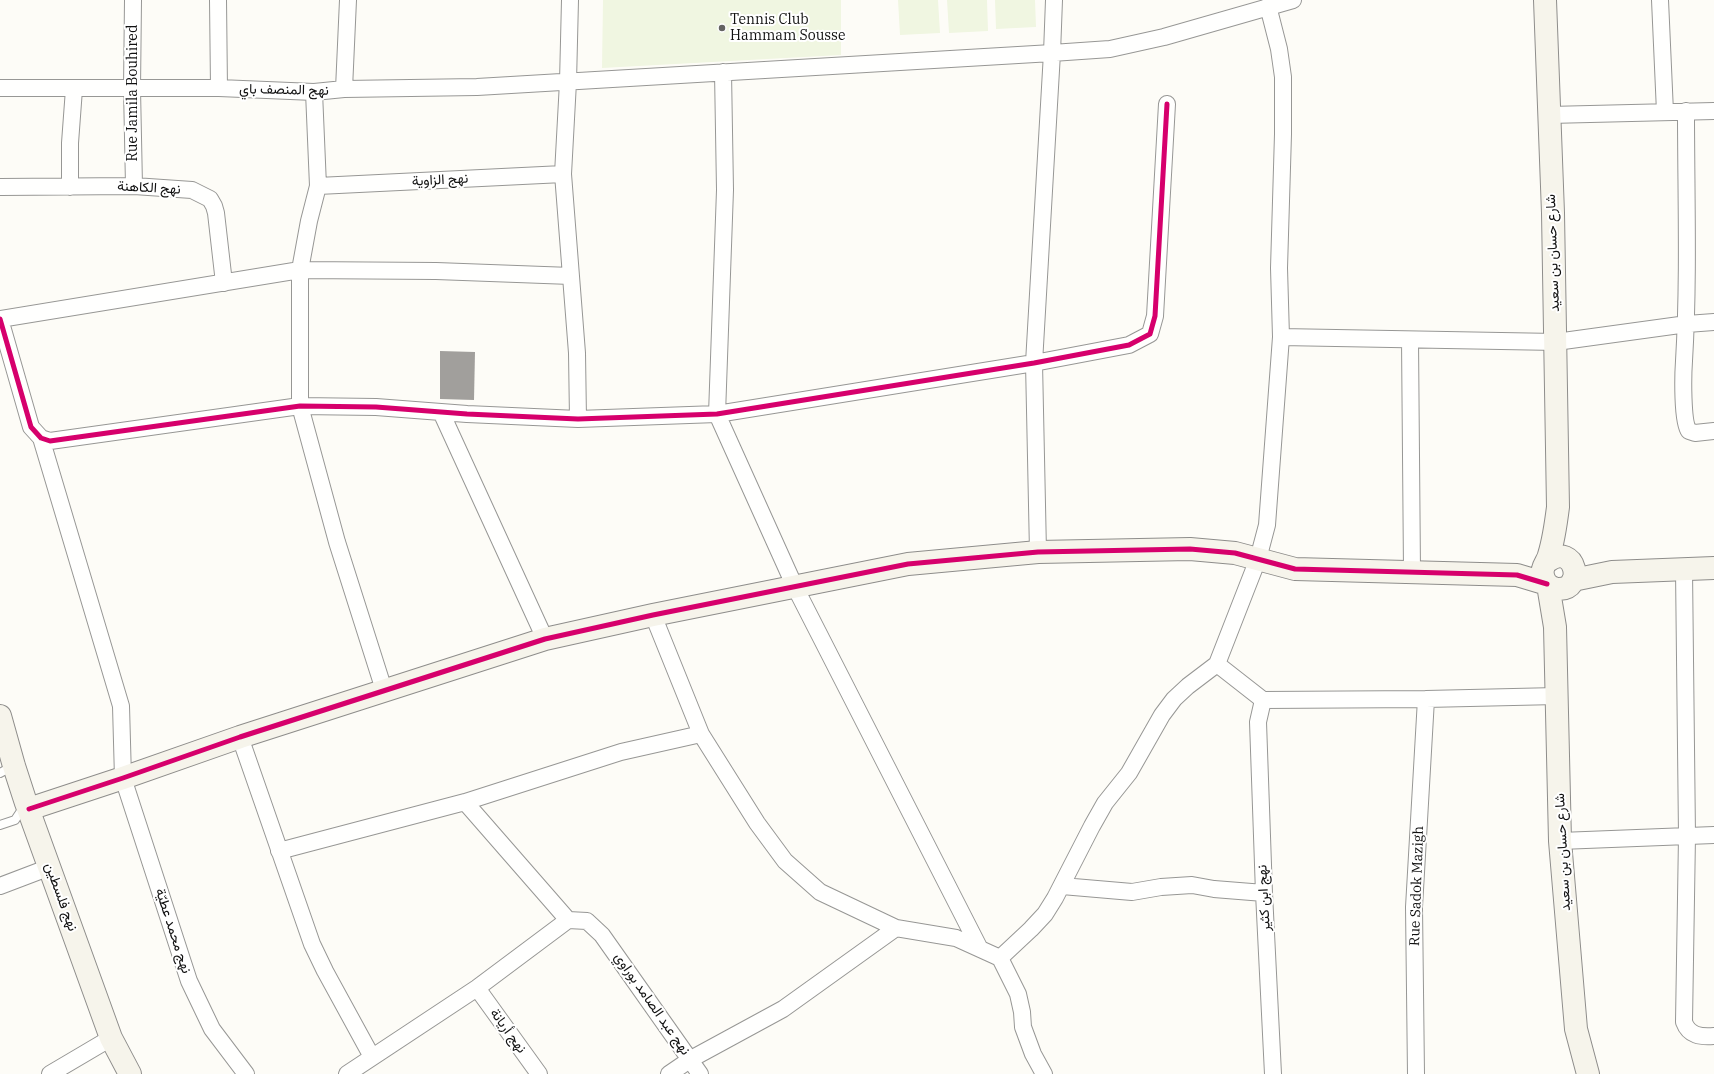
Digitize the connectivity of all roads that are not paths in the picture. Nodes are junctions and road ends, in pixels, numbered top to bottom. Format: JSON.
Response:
{"nodes":[{"id":1,"x":133,"y":0,"type":"edge"},
{"id":2,"x":218,"y":0,"type":"edge"},
{"id":3,"x":348,"y":0,"type":"edge"},
{"id":4,"x":570,"y":0,"type":"edge"},
{"id":5,"x":1054,"y":0,"type":"edge"},
{"id":6,"x":1293,"y":0,"type":"edge"},
{"id":7,"x":1545,"y":0,"type":"edge"},
{"id":8,"x":1660,"y":0,"type":"edge"},
{"id":9,"x":1268,"y":6,"type":"junction"},
{"id":10,"x":1052,"y":53,"type":"junction"},
{"id":11,"x":723,"y":72,"type":"junction"},
{"id":12,"x":568,"y":82,"type":"junction"},
{"id":13,"x":0,"y":88,"type":"edge"},
{"id":14,"x":219,"y":88,"type":"junction"},
{"id":15,"x":74,"y":89,"type":"junction"},
{"id":16,"x":132,"y":89,"type":"junction"},
{"id":17,"x":344,"y":89,"type":"junction"},
{"id":18,"x":314,"y":92,"type":"junction"},
{"id":19,"x":1167,"y":104,"type":"dead end"},
{"id":20,"x":1686,"y":111,"type":"junction"},
{"id":21,"x":1714,"y":111,"type":"edge"},
{"id":22,"x":1665,"y":112,"type":"junction"},
{"id":23,"x":1549,"y":115,"type":"junction"},
{"id":24,"x":563,"y":174,"type":"junction"},
{"id":25,"x":134,"y":186,"type":"junction"},
{"id":26,"x":318,"y":186,"type":"junction"},
{"id":27,"x":0,"y":187,"type":"edge"},
{"id":28,"x":70,"y":187,"type":"junction"},
{"id":29,"x":300,"y":270,"type":"junction"},
{"id":30,"x":570,"y":276,"type":"junction"},
{"id":31,"x":224,"y":283,"type":"junction"},
{"id":32,"x":0,"y":319,"type":"edge"},
{"id":33,"x":1714,"y":322,"type":"edge"},
{"id":34,"x":1686,"y":324,"type":"junction"},
{"id":35,"x":1281,"y":337,"type":"junction"},
{"id":36,"x":1410,"y":340,"type":"junction"},
{"id":37,"x":1556,"y":342,"type":"junction"},
{"id":38,"x":1034,"y":363,"type":"junction"},
{"id":39,"x":300,"y":406,"type":"junction"},
{"id":40,"x":441,"y":412,"type":"junction"},
{"id":41,"x":717,"y":414,"type":"junction"},
{"id":42,"x":578,"y":419,"type":"junction"},
{"id":43,"x":1714,"y":431,"type":"edge"},
{"id":44,"x":41,"y":438,"type":"junction"},
{"id":45,"x":1558,"y":507,"type":"junction"},
{"id":46,"x":1038,"y":552,"type":"junction"},
{"id":47,"x":1258,"y":559,"type":"junction"},
{"id":48,"x":1714,"y":568,"type":"edge"},
{"id":49,"x":1684,"y":570,"type":"junction"},
{"id":50,"x":1412,"y":571,"type":"junction"},
{"id":51,"x":1571,"y":572,"type":"junction"},
{"id":52,"x":1547,"y":573,"type":"junction"},
{"id":53,"x":795,"y":587,"type":"junction"},
{"id":54,"x":653,"y":615,"type":"junction"},
{"id":55,"x":1555,"y":627,"type":"junction"},
{"id":56,"x":545,"y":639,"type":"junction"},
{"id":57,"x":1217,"y":664,"type":"junction"},
{"id":58,"x":384,"y":690,"type":"junction"},
{"id":59,"x":1557,"y":696,"type":"junction"},
{"id":60,"x":1426,"y":699,"type":"junction"},
{"id":61,"x":1263,"y":700,"type":"junction"},
{"id":62,"x":1,"y":728,"type":"edge"},
{"id":63,"x":701,"y":734,"type":"junction"},
{"id":64,"x":240,"y":737,"type":"junction"},
{"id":65,"x":7,"y":769,"type":"edge"},
{"id":66,"x":124,"y":778,"type":"junction"},
{"id":67,"x":465,"y":802,"type":"junction"},
{"id":68,"x":28,"y":806,"type":"junction"},
{"id":69,"x":0,"y":825,"type":"edge"},
{"id":70,"x":1714,"y":835,"type":"edge"},
{"id":71,"x":1687,"y":836,"type":"junction"},
{"id":72,"x":1560,"y":841,"type":"junction"},
{"id":73,"x":279,"y":851,"type":"junction"},
{"id":74,"x":50,"y":867,"type":"junction"},
{"id":75,"x":0,"y":886,"type":"edge"},
{"id":76,"x":1062,"y":886,"type":"junction"},
{"id":77,"x":1264,"y":893,"type":"junction"},
{"id":78,"x":568,"y":920,"type":"junction"},
{"id":79,"x":896,"y":928,"type":"junction"},
{"id":80,"x":980,"y":949,"type":"junction"},
{"id":81,"x":1000,"y":958,"type":"junction"},
{"id":82,"x":477,"y":988,"type":"junction"},
{"id":83,"x":1714,"y":1036,"type":"edge"},
{"id":84,"x":111,"y":1038,"type":"junction"},
{"id":85,"x":372,"y":1057,"type":"junction"},
{"id":86,"x":691,"y":1059,"type":"junction"},
{"id":87,"x":50,"y":1074,"type":"edge"},
{"id":88,"x":130,"y":1074,"type":"edge"},
{"id":89,"x":246,"y":1074,"type":"edge"},
{"id":90,"x":347,"y":1074,"type":"edge"},
{"id":91,"x":539,"y":1074,"type":"edge"},
{"id":92,"x":669,"y":1074,"type":"edge"},
{"id":93,"x":700,"y":1074,"type":"edge"},
{"id":94,"x":1044,"y":1074,"type":"edge"},
{"id":95,"x":1273,"y":1074,"type":"edge"},
{"id":96,"x":1416,"y":1074,"type":"edge"},
{"id":97,"x":1588,"y":1074,"type":"edge"}],
"edges":[{"from":1,"to":16,"type":"street","name":"Rue Jamila Bouhired"},
{"from":2,"to":14,"type":"street"},
{"from":3,"to":17,"type":"street"},
{"from":4,"to":12,"type":"street"},
{"from":5,"to":10,"type":"street"},
{"from":6,"to":9,"type":"street","name":"نهج المنصف باي"},
{"from":7,"to":23,"type":"street","name":"شارع حسان بن سعيد"},
{"from":8,"to":22,"type":"street"},
{"from":9,"to":10,"type":"street","name":"نهج المنصف باي"},
{"from":9,"to":35,"type":"street"},
{"from":10,"to":11,"type":"street","name":"نهج المنصف باي"},
{"from":10,"to":38,"type":"street"},
{"from":11,"to":12,"type":"street","name":"نهج المنصف باي"},
{"from":11,"to":41,"type":"street"},
{"from":12,"to":17,"type":"street","name":"نهج المنصف باي"},
{"from":12,"to":24,"type":"street"},
{"from":13,"to":15,"type":"street","name":"نهج المنصف باي"},
{"from":14,"to":16,"type":"street","name":"نهج المنصف باي"},
{"from":14,"to":18,"type":"street","name":"نهج المنصف باي"},
{"from":15,"to":16,"type":"street","name":"نهج المنصف باي"},
{"from":15,"to":28,"type":"street"},
{"from":16,"to":25,"type":"street","name":"Rue Jamila Bouhired"},
{"from":17,"to":18,"type":"street","name":"نهج المنصف باي"},
{"from":18,"to":26,"type":"street"},
{"from":19,"to":38,"type":"street"},
{"from":20,"to":21,"type":"street"},
{"from":20,"to":22,"type":"street"},
{"from":20,"to":34,"type":"street"},
{"from":22,"to":23,"type":"street"},
{"from":23,"to":37,"type":"street","name":"شارع حسان بن سعيد"},
{"from":24,"to":26,"type":"street","name":"نهج الزاوية"},
{"from":24,"to":30,"type":"street"},
{"from":25,"to":28,"type":"street","name":"نهج الكاهنة"},
{"from":25,"to":31,"type":"street","name":"نهج الكاهنة"},
{"from":26,"to":29,"type":"street"},
{"from":27,"to":28,"type":"street","name":"نهج الكاهنة"},
{"from":29,"to":30,"type":"street"},
{"from":29,"to":31,"type":"street"},
{"from":29,"to":39,"type":"street"},
{"from":30,"to":42,"type":"street"},
{"from":31,"to":32,"type":"street"},
{"from":32,"to":44,"type":"street","name":"نهج محمد عطيّة"},
{"from":33,"to":34,"type":"street"},
{"from":34,"to":37,"type":"street"},
{"from":34,"to":43,"type":"street"},
{"from":35,"to":36,"type":"street"},
{"from":35,"to":47,"type":"street"},
{"from":36,"to":37,"type":"street"},
{"from":36,"to":50,"type":"street"},
{"from":37,"to":45,"type":"street","name":"شارع حسان بن سعيد"},
{"from":38,"to":41,"type":"street"},
{"from":38,"to":46,"type":"street"},
{"from":39,"to":40,"type":"street"},
{"from":39,"to":44,"type":"street"},
{"from":39,"to":58,"type":"street"},
{"from":40,"to":42,"type":"street"},
{"from":40,"to":56,"type":"street"},
{"from":41,"to":42,"type":"street"},
{"from":41,"to":53,"type":"street"},
{"from":44,"to":66,"type":"street","name":"نهج محمد عطيّة"},
{"from":45,"to":51,"type":"street","name":"شارع حسان بن سعيد"},
{"from":45,"to":52,"type":"street","name":"شارع حسان بن سعيد"},
{"from":46,"to":47,"type":"street"},
{"from":46,"to":53,"type":"street"},
{"from":47,"to":50,"type":"street"},
{"from":47,"to":57,"type":"street"},
{"from":48,"to":49,"type":"street"},
{"from":49,"to":51,"type":"street"},
{"from":49,"to":71,"type":"street"},
{"from":50,"to":52,"type":"street"},
{"from":51,"to":52,"type":"street"},
{"from":51,"to":52,"type":"street"},
{"from":51,"to":55,"type":"street","name":"شارع حسان بن سعيد"},
{"from":52,"to":55,"type":"street","name":"شارع حسان بن سعيد"},
{"from":53,"to":54,"type":"street"},
{"from":53,"to":80,"type":"street"},
{"from":54,"to":56,"type":"street"},
{"from":54,"to":63,"type":"street"},
{"from":55,"to":59,"type":"street","name":"شارع حسان بن سعيد"},
{"from":56,"to":58,"type":"street"},
{"from":57,"to":61,"type":"street"},
{"from":57,"to":76,"type":"street"},
{"from":58,"to":64,"type":"street"},
{"from":59,"to":60,"type":"street"},
{"from":59,"to":72,"type":"street","name":"شارع حسان بن سعيد"},
{"from":60,"to":61,"type":"street"},
{"from":60,"to":96,"type":"street","name":"Rue Sadok Mazigh"},
{"from":61,"to":77,"type":"street","name":"نهج ابن كثير"},
{"from":62,"to":65,"type":"street","name":"نهج فلسطين"},
{"from":63,"to":67,"type":"street"},
{"from":63,"to":79,"type":"street"},
{"from":64,"to":66,"type":"street"},
{"from":64,"to":73,"type":"street"},
{"from":65,"to":68,"type":"street","name":"نهج فلسطين"},
{"from":66,"to":68,"type":"street"},
{"from":66,"to":89,"type":"street","name":"نهج محمد عطيّة"},
{"from":67,"to":73,"type":"street"},
{"from":67,"to":78,"type":"street"},
{"from":68,"to":69,"type":"lane"},
{"from":68,"to":74,"type":"street","name":"نهج فلسطين"},
{"from":70,"to":71,"type":"street"},
{"from":71,"to":72,"type":"street"},
{"from":71,"to":83,"type":"street"},
{"from":72,"to":97,"type":"street","name":"شارع حسان بن سعيد"},
{"from":73,"to":85,"type":"street"},
{"from":74,"to":75,"type":"street"},
{"from":74,"to":84,"type":"street","name":"نهج فلسطين"},
{"from":76,"to":77,"type":"street"},
{"from":76,"to":81,"type":"street"},
{"from":77,"to":95,"type":"street","name":"نهج ابن كثير"},
{"from":78,"to":82,"type":"street"},
{"from":78,"to":86,"type":"street","name":"نهج عبد الصامد بوراوي"},
{"from":79,"to":80,"type":"street"},
{"from":79,"to":86,"type":"street"},
{"from":80,"to":81,"type":"street"},
{"from":81,"to":94,"type":"street"},
{"from":82,"to":85,"type":"street"},
{"from":82,"to":91,"type":"street","name":"نهج أريانة"},
{"from":84,"to":87,"type":"street"},
{"from":84,"to":88,"type":"street","name":"نهج فلسطين"},
{"from":85,"to":90,"type":"street"},
{"from":86,"to":92,"type":"street"},
{"from":86,"to":93,"type":"street","name":"نهج عبد الصامد بوراوي"}]}
